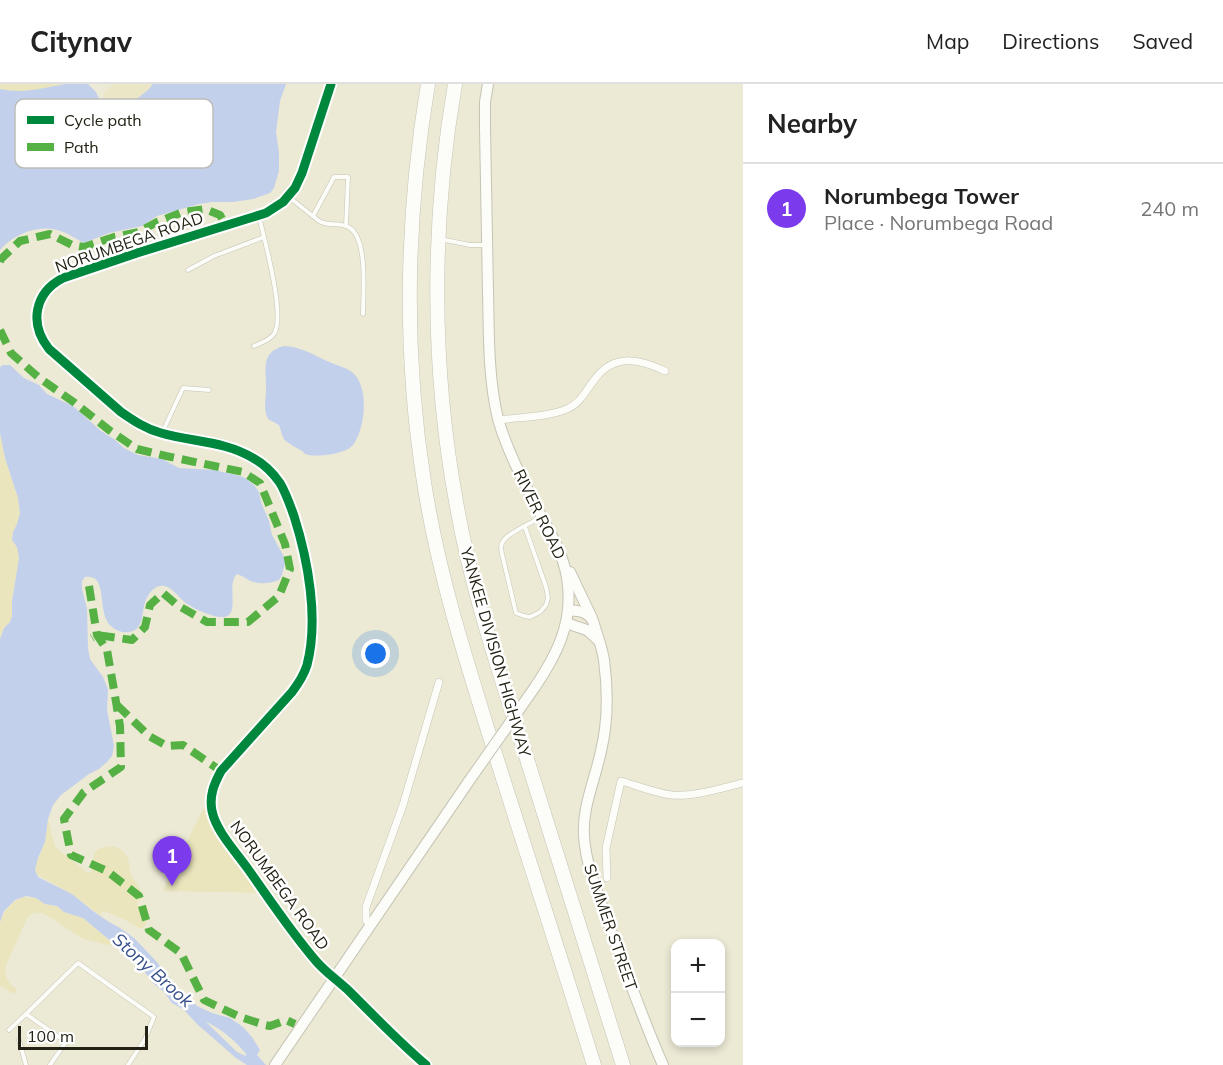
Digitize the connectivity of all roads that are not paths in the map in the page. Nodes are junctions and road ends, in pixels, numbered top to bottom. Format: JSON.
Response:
{"nodes":[{"id":1,"x":331,"y":84,"type":"edge"},
{"id":2,"x":428,"y":84,"type":"edge"},
{"id":3,"x":455,"y":84,"type":"edge"},
{"id":4,"x":464,"y":84,"type":"edge"},
{"id":5,"x":488,"y":84,"type":"edge"},
{"id":6,"x":289,"y":197,"type":"junction"},
{"id":7,"x":441,"y":197,"type":"junction"},
{"id":8,"x":259,"y":216,"type":"junction"},
{"id":9,"x":313,"y":216,"type":"junction"},
{"id":10,"x":346,"y":226,"type":"junction"},
{"id":11,"x":264,"y":237,"type":"junction"},
{"id":12,"x":439,"y":239,"type":"junction"},
{"id":13,"x":487,"y":245,"type":"junction"},
{"id":14,"x":188,"y":270,"type":"dead end"},
{"id":15,"x":363,"y":314,"type":"dead end"},
{"id":16,"x":254,"y":346,"type":"dead end"},
{"id":17,"x":665,"y":371,"type":"dead end"},
{"id":18,"x":209,"y":390,"type":"dead end"},
{"id":19,"x":499,"y":420,"type":"junction"},
{"id":20,"x":162,"y":433,"type":"junction"},
{"id":21,"x":542,"y":517,"type":"junction"},
{"id":22,"x":525,"y":527,"type":"junction"},
{"id":23,"x":561,"y":556,"type":"junction"},
{"id":24,"x":568,"y":610,"type":"junction"},
{"id":25,"x":593,"y":621,"type":"junction"},
{"id":26,"x":566,"y":623,"type":"junction"},
{"id":27,"x":600,"y":643,"type":"junction"},
{"id":28,"x":439,"y":682,"type":"dead end"},
{"id":29,"x":743,"y":783,"type":"edge"},
{"id":30,"x":607,"y":878,"type":"dead end"},
{"id":31,"x":370,"y":925,"type":"junction"},
{"id":32,"x":334,"y":979,"type":"junction"},
{"id":33,"x":26,"y":1014,"type":"junction"},
{"id":34,"x":9,"y":1030,"type":"dead end"},
{"id":35,"x":19,"y":1040,"type":"dead end"},
{"id":36,"x":277,"y":1063,"type":"edge"},
{"id":37,"x":26,"y":1065,"type":"edge"},
{"id":38,"x":50,"y":1065,"type":"edge"},
{"id":39,"x":128,"y":1065,"type":"edge"},
{"id":40,"x":426,"y":1065,"type":"edge"},
{"id":41,"x":594,"y":1065,"type":"edge"},
{"id":42,"x":623,"y":1065,"type":"edge"},
{"id":43,"x":663,"y":1065,"type":"edge"}],
"edges":[{"from":1,"to":6,"type":"street","name":"NORUMBEGA ROAD"},
{"from":2,"to":41,"type":"highway","name":"YANKEE DIVISION HIGHWAY"},
{"from":3,"to":7,"type":"highway","name":"YANKEE DIVISION HIGHWAY"},
{"from":4,"to":7,"type":"highway"},
{"from":5,"to":13,"type":"main road","name":"RIVER ROAD"},
{"from":6,"to":8,"type":"street","name":"NORUMBEGA ROAD"},
{"from":6,"to":9,"type":"lane"},
{"from":7,"to":12,"type":"highway","name":"YANKEE DIVISION HIGHWAY"},
{"from":8,"to":11,"type":"lane"},
{"from":8,"to":20,"type":"street","name":"NORUMBEGA ROAD"},
{"from":9,"to":10,"type":"lane"},
{"from":9,"to":10,"type":"lane"},
{"from":10,"to":15,"type":"lane"},
{"from":11,"to":14,"type":"lane"},
{"from":11,"to":16,"type":"lane"},
{"from":12,"to":13,"type":"lane"},
{"from":12,"to":42,"type":"highway","name":"YANKEE DIVISION HIGHWAY"},
{"from":13,"to":19,"type":"main road","name":"RIVER ROAD"},
{"from":17,"to":19,"type":"street"},
{"from":18,"to":20,"type":"lane"},
{"from":19,"to":21,"type":"main road","name":"RIVER ROAD"},
{"from":20,"to":32,"type":"street","name":"NORUMBEGA ROAD"},
{"from":21,"to":22,"type":"lane"},
{"from":21,"to":23,"type":"main road","name":"RIVER ROAD"},
{"from":22,"to":22,"type":"lane"},
{"from":23,"to":24,"type":"main road","name":"RIVER ROAD"},
{"from":23,"to":25,"type":"main road","name":"SUMMER STREET"},
{"from":24,"to":25,"type":"main road"},
{"from":24,"to":26,"type":"main road","name":"RIVER ROAD"},
{"from":25,"to":27,"type":"main road","name":"SUMMER STREET"},
{"from":26,"to":27,"type":"main road"},
{"from":26,"to":31,"type":"main road","name":"RIVER ROAD","bridge":true},
{"from":27,"to":43,"type":"main road","name":"SUMMER STREET"},
{"from":28,"to":31,"type":"street"},
{"from":29,"to":30,"type":"street"},
{"from":31,"to":32,"type":"main road","name":"RIVER ROAD"},
{"from":32,"to":36,"type":"main road","name":"RIVER ROAD"},
{"from":32,"to":40,"type":"street","name":"NORUMBEGA ROAD"},
{"from":33,"to":34,"type":"lane"},
{"from":33,"to":38,"type":"lane"},
{"from":33,"to":39,"type":"lane"},
{"from":35,"to":37,"type":"lane"}]}
